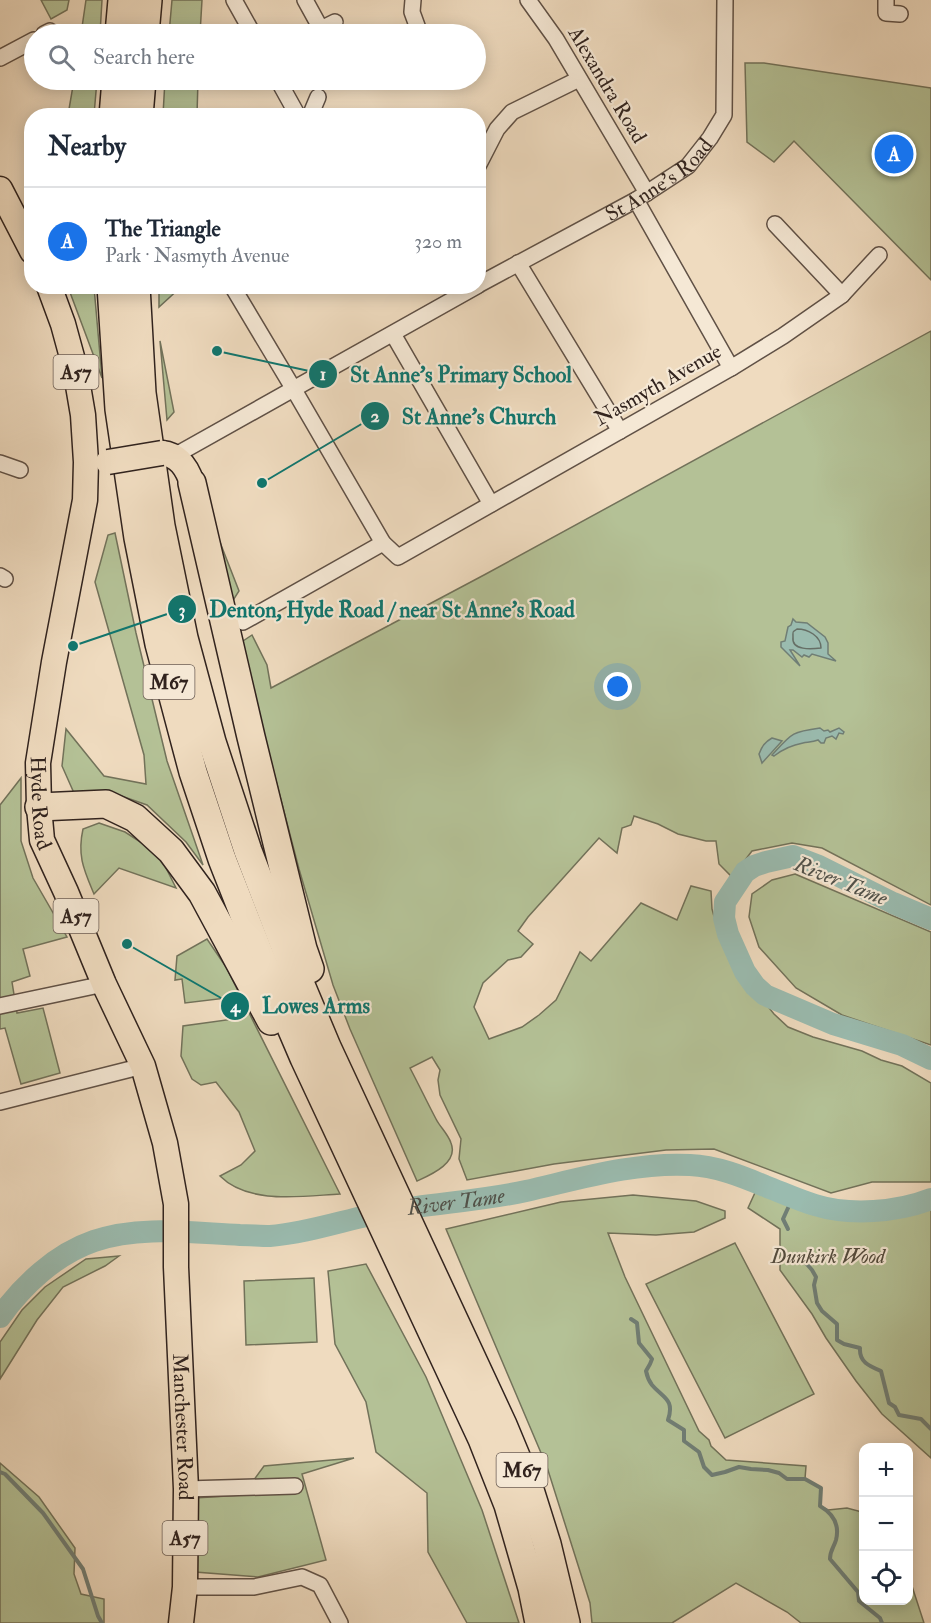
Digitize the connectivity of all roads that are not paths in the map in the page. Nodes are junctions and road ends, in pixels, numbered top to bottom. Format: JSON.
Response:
{"nodes":[{"id":1,"x":122,"y":0,"type":"edge"},
{"id":2,"x":148,"y":0,"type":"edge"},
{"id":3,"x":234,"y":0,"type":"edge"},
{"id":4,"x":305,"y":0,"type":"edge"},
{"id":5,"x":413,"y":0,"type":"edge"},
{"id":6,"x":528,"y":0,"type":"edge"},
{"id":7,"x":725,"y":0,"type":"edge"},
{"id":8,"x":335,"y":22,"type":"dead end"},
{"id":9,"x":120,"y":24,"type":"edge"},
{"id":10,"x":146,"y":24,"type":"edge"},
{"id":11,"x":247,"y":24,"type":"edge"},
{"id":12,"x":313,"y":24,"type":"edge"},
{"id":13,"x":331,"y":24,"type":"edge"},
{"id":14,"x":416,"y":24,"type":"edge"},
{"id":15,"x":24,"y":45,"type":"edge"},
{"id":16,"x":0,"y":58,"type":"edge"},
{"id":17,"x":579,"y":79,"type":"junction"},
{"id":18,"x":115,"y":90,"type":"edge"},
{"id":19,"x":141,"y":90,"type":"edge"},
{"id":20,"x":284,"y":90,"type":"edge"},
{"id":21,"x":318,"y":97,"type":"dead end"},
{"id":22,"x":114,"y":108,"type":"edge"},
{"id":23,"x":140,"y":108,"type":"edge"},
{"id":24,"x":296,"y":108,"type":"edge"},
{"id":25,"x":307,"y":108,"type":"edge"},
{"id":26,"x":486,"y":150,"type":"edge"},
{"id":27,"x":2,"y":196,"type":"edge"},
{"id":28,"x":642,"y":197,"type":"junction"},
{"id":29,"x":775,"y":224,"type":"dead end"},
{"id":30,"x":24,"y":236,"type":"edge"},
{"id":31,"x":879,"y":255,"type":"dead end"},
{"id":32,"x":518,"y":263,"type":"junction"},
{"id":33,"x":486,"y":281,"type":"edge"},
{"id":34,"x":52,"y":294,"type":"edge"},
{"id":35,"x":112,"y":294,"type":"edge"},
{"id":36,"x":136,"y":294,"type":"edge"},
{"id":37,"x":237,"y":294,"type":"edge"},
{"id":38,"x":464,"y":294,"type":"edge"},
{"id":39,"x":842,"y":295,"type":"junction"},
{"id":40,"x":393,"y":334,"type":"junction"},
{"id":41,"x":732,"y":368,"type":"junction"},
{"id":42,"x":293,"y":388,"type":"junction"},
{"id":43,"x":620,"y":431,"type":"junction"},
{"id":44,"x":168,"y":455,"type":"junction"},
{"id":45,"x":97,"y":462,"type":"junction"},
{"id":46,"x":0,"y":463,"type":"edge"},
{"id":47,"x":20,"y":470,"type":"dead end"},
{"id":48,"x":192,"y":483,"type":"joint"},
{"id":49,"x":490,"y":504,"type":"junction"},
{"id":50,"x":383,"y":543,"type":"junction"},
{"id":51,"x":243,"y":622,"type":"dead end"},
{"id":52,"x":39,"y":807,"type":"junction"},
{"id":53,"x":104,"y":984,"type":"junction"},
{"id":54,"x":0,"y":1006,"type":"edge"},
{"id":55,"x":315,"y":1052,"type":"junction"},
{"id":56,"x":143,"y":1066,"type":"junction"},
{"id":57,"x":0,"y":1102,"type":"edge"},
{"id":58,"x":177,"y":1267,"type":"joint"},
{"id":59,"x":295,"y":1486,"type":"dead end"},
{"id":60,"x":186,"y":1489,"type":"junction"},
{"id":61,"x":185,"y":1587,"type":"junction"},
{"id":62,"x":181,"y":1623,"type":"edge"},
{"id":63,"x":340,"y":1623,"type":"edge"},
{"id":64,"x":539,"y":1623,"type":"edge"},
{"id":65,"x":566,"y":1623,"type":"edge"}],
"edges":[{"from":1,"to":9,"type":"highway"},
{"from":2,"to":10,"type":"highway"},
{"from":3,"to":11,"type":"street"},
{"from":4,"to":12,"type":"street"},
{"from":5,"to":14,"type":"street"},
{"from":6,"to":17,"type":"street","name":"Alexandra Road"},
{"from":7,"to":28,"type":"street","name":"St Anne's Road"},
{"from":8,"to":13,"type":"street"},
{"from":15,"to":16,"type":"street"},
{"from":17,"to":26,"type":"street"},
{"from":17,"to":28,"type":"street","name":"Alexandra Road"},
{"from":18,"to":22,"type":"highway"},
{"from":19,"to":23,"type":"highway"},
{"from":20,"to":24,"type":"street"},
{"from":21,"to":25,"type":"street"},
{"from":27,"to":30,"type":"main road"},
{"from":28,"to":32,"type":"street","name":"St Anne's Road"},
{"from":28,"to":41,"type":"street","name":"Alexandra Road"},
{"from":29,"to":39,"type":"street"},
{"from":31,"to":39,"type":"street","name":"Nasmyth Avenue"},
{"from":32,"to":33,"type":"street","name":"St Anne's Road"},
{"from":32,"to":43,"type":"street"},
{"from":34,"to":45,"type":"main road","name":"Hyde Road","number":"A57"},
{"from":35,"to":55,"type":"highway","number":"M67"},
{"from":36,"to":55,"type":"highway","number":"M67"},
{"from":37,"to":42,"type":"street"},
{"from":38,"to":40,"type":"street","name":"St Anne's Road"},
{"from":39,"to":41,"type":"street","name":"Nasmyth Avenue"},
{"from":40,"to":42,"type":"street","name":"St Anne's Road"},
{"from":40,"to":49,"type":"street"},
{"from":41,"to":43,"type":"street","name":"Nasmyth Avenue"},
{"from":42,"to":44,"type":"street","name":"St Anne's Road"},
{"from":42,"to":50,"type":"street"},
{"from":43,"to":49,"type":"street","name":"Nasmyth Avenue"},
{"from":44,"to":45,"type":"main road","name":"St Anne's Road","bridge":true},
{"from":44,"to":48,"type":"main road"},
{"from":45,"to":52,"type":"main road","name":"Hyde Road","number":"A57"},
{"from":46,"to":47,"type":"street"},
{"from":48,"to":55,"type":"highway","number":"M67"},
{"from":49,"to":50,"type":"street","name":"Nasmyth Avenue"},
{"from":50,"to":51,"type":"street"},
{"from":52,"to":53,"type":"main road","name":"Hyde Road","number":"A57"},
{"from":52,"to":55,"type":"highway","number":"M67"},
{"from":53,"to":54,"type":"street"},
{"from":53,"to":56,"type":"main road","name":"Hyde Road","number":"A57"},
{"from":55,"to":64,"type":"highway","number":"M67"},
{"from":55,"to":65,"type":"highway","number":"M67"},
{"from":56,"to":57,"type":"street"},
{"from":56,"to":58,"type":"main road","name":"Hyde Road","number":"A57"},
{"from":58,"to":60,"type":"main road","name":"Manchester Road","number":"A57"},
{"from":59,"to":60,"type":"street"},
{"from":60,"to":61,"type":"main road","name":"Manchester Road","number":"A57"},
{"from":61,"to":62,"type":"main road","name":"Manchester Road","number":"A57"},
{"from":61,"to":63,"type":"street"}]}
